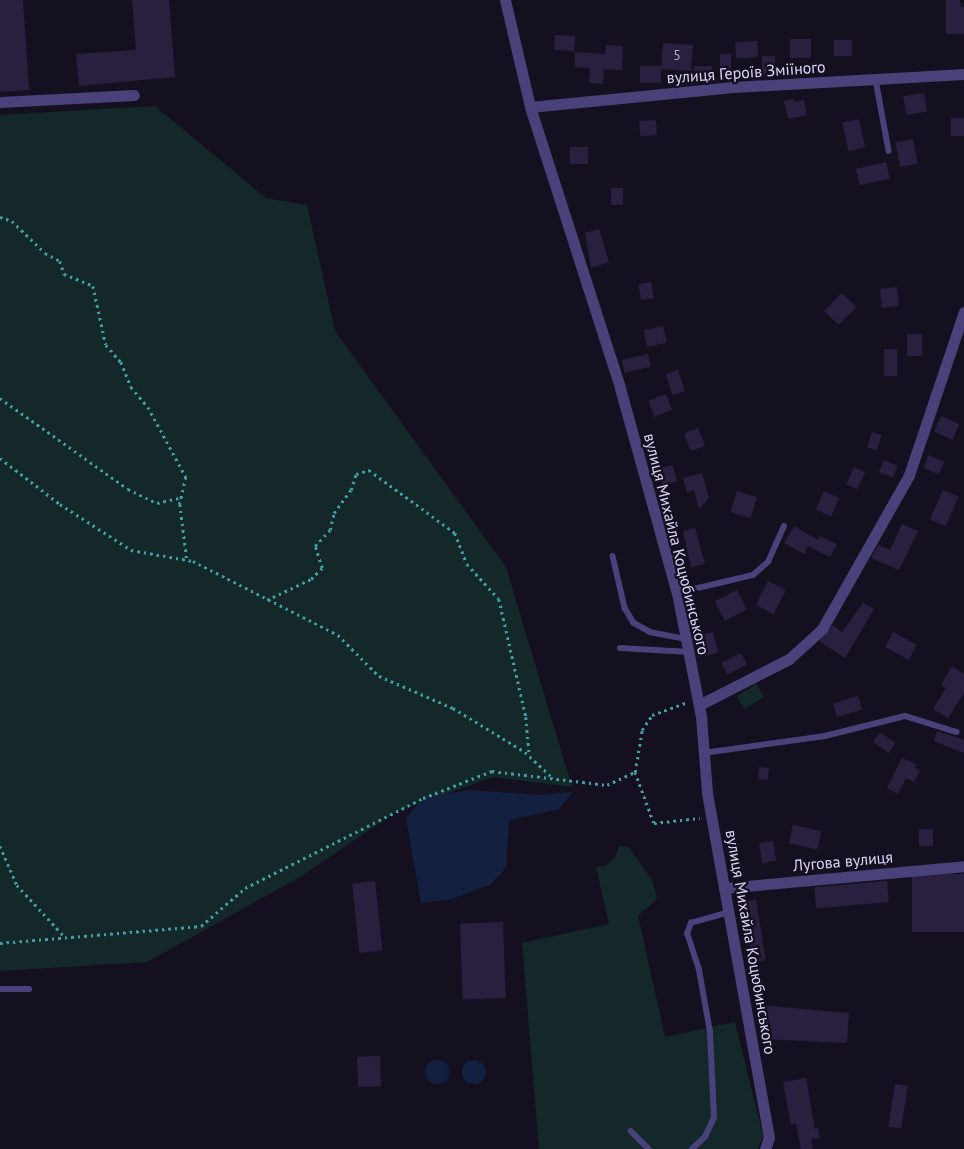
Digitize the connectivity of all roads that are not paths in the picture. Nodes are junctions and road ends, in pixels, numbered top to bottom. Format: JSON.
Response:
{"nodes":[{"id":1,"x":505,"y":0,"type":"edge"},
{"id":2,"x":964,"y":74,"type":"edge"},
{"id":3,"x":876,"y":80,"type":"junction"},
{"id":4,"x":134,"y":95,"type":"dead end"},
{"id":5,"x":0,"y":102,"type":"edge"},
{"id":6,"x":530,"y":107,"type":"junction"},
{"id":7,"x":889,"y":151,"type":"dead end"},
{"id":8,"x":964,"y":312,"type":"edge"},
{"id":9,"x":784,"y":526,"type":"dead end"},
{"id":10,"x":613,"y":556,"type":"dead end"},
{"id":11,"x":677,"y":593,"type":"junction"},
{"id":12,"x":687,"y":639,"type":"junction"},
{"id":13,"x":620,"y":648,"type":"dead end"},
{"id":14,"x":690,"y":652,"type":"junction"},
{"id":15,"x":699,"y":702,"type":"junction"},
{"id":16,"x":958,"y":732,"type":"dead end"},
{"id":17,"x":704,"y":753,"type":"junction"},
{"id":18,"x":964,"y":866,"type":"edge"},
{"id":19,"x":724,"y":888,"type":"junction"},
{"id":20,"x":729,"y":912,"type":"junction"},
{"id":21,"x":0,"y":989,"type":"edge"},
{"id":22,"x":29,"y":989,"type":"dead end"},
{"id":23,"x":631,"y":1131,"type":"dead end"},
{"id":24,"x":770,"y":1143,"type":"edge"},
{"id":25,"x":650,"y":1149,"type":"edge"},
{"id":26,"x":692,"y":1149,"type":"edge"},
{"id":27,"x":765,"y":1149,"type":"edge"}],
"edges":[{"from":1,"to":6,"type":"street","name":"вулиця Михайла Коцюбинського"},
{"from":2,"to":3,"type":"street","name":"вулиця Героїв Зміїного"},
{"from":3,"to":6,"type":"street","name":"вулиця Героїв Зміїного"},
{"from":3,"to":7,"type":"lane"},
{"from":4,"to":5,"type":"street"},
{"from":6,"to":11,"type":"street","name":"вулиця Михайла Коцюбинського"},
{"from":8,"to":15,"type":"street"},
{"from":9,"to":11,"type":"lane"},
{"from":10,"to":12,"type":"lane"},
{"from":11,"to":12,"type":"street","name":"вулиця Михайла Коцюбинського"},
{"from":12,"to":14,"type":"street","name":"вулиця Михайла Коцюбинського"},
{"from":13,"to":14,"type":"lane"},
{"from":14,"to":15,"type":"street","name":"вулиця Михайла Коцюбинського"},
{"from":15,"to":17,"type":"street","name":"вулиця Михайла Коцюбинського"},
{"from":16,"to":17,"type":"lane"},
{"from":17,"to":19,"type":"street","name":"вулиця Михайла Коцюбинського"},
{"from":18,"to":19,"type":"street","name":"Лугова вулиця"},
{"from":19,"to":20,"type":"street","name":"вулиця Михайла Коцюбинського"},
{"from":20,"to":24,"type":"street","name":"вулиця Михайла Коцюбинського"},
{"from":20,"to":26,"type":"lane"},
{"from":21,"to":22,"type":"lane"},
{"from":23,"to":25,"type":"lane"},
{"from":24,"to":27,"type":"street"}]}
